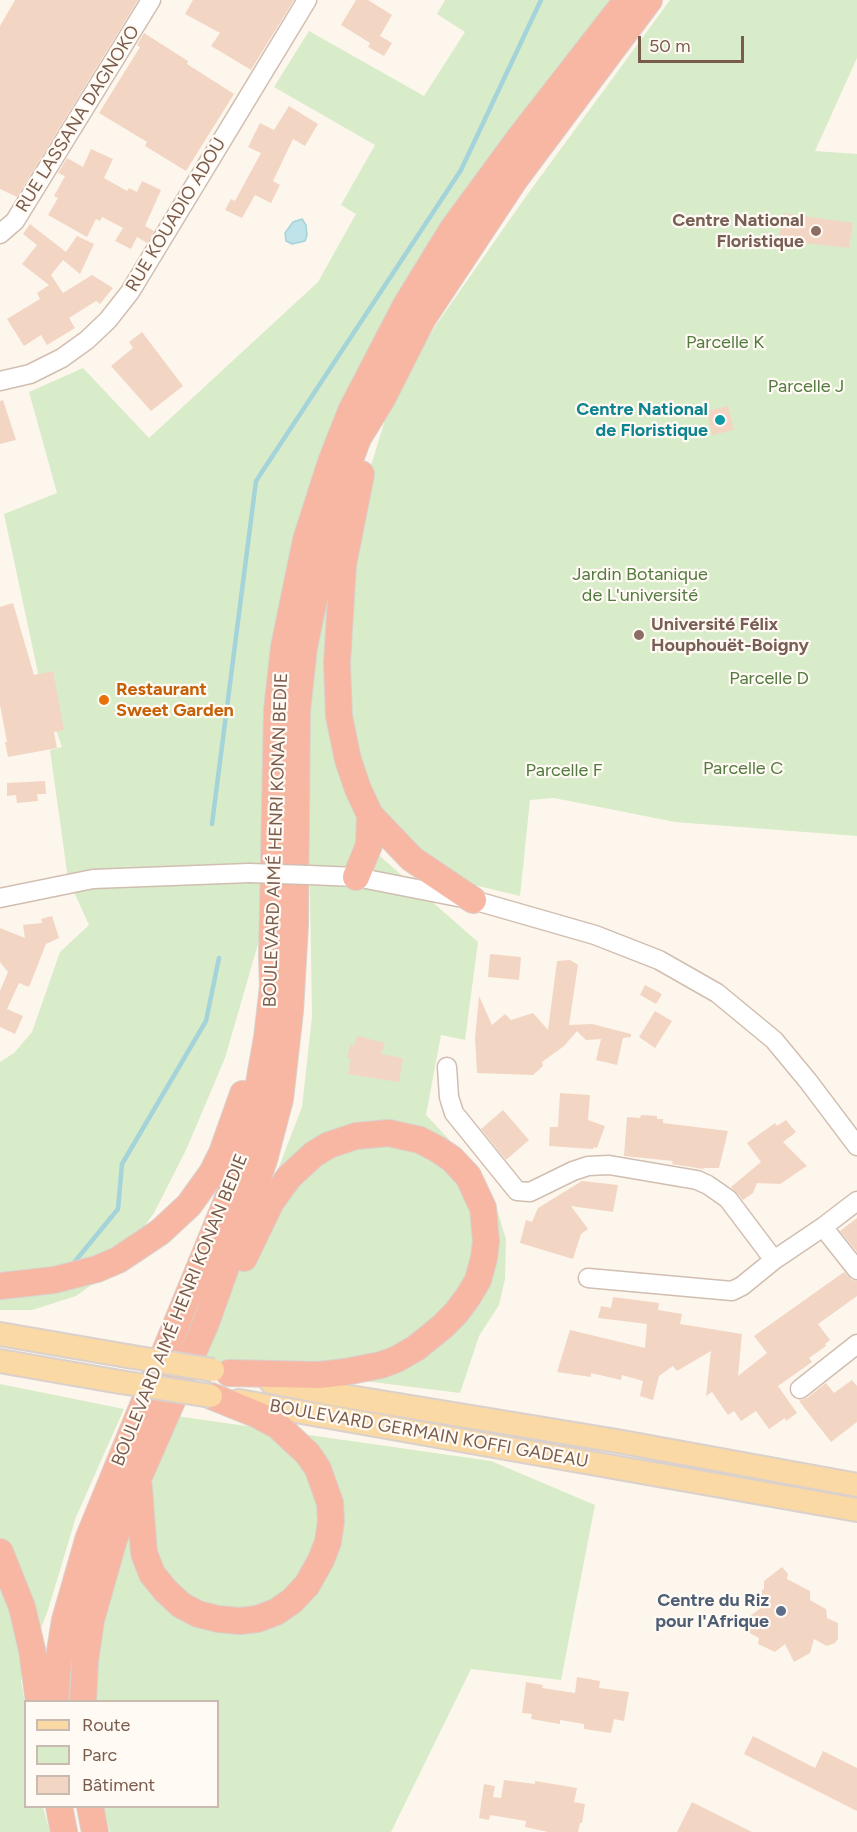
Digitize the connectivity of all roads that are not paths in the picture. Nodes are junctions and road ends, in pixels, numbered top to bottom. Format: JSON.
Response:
{"nodes":[{"id":1,"x":150,"y":0,"type":"edge"},
{"id":2,"x":307,"y":0,"type":"edge"},
{"id":3,"x":627,"y":0,"type":"edge"},
{"id":4,"x":649,"y":0,"type":"edge"},
{"id":5,"x":0,"y":234,"type":"edge"},
{"id":6,"x":0,"y":381,"type":"edge"},
{"id":7,"x":382,"y":399,"type":"junction"},
{"id":8,"x":370,"y":815,"type":"junction"},
{"id":9,"x":356,"y":877,"type":"junction"},
{"id":10,"x":0,"y":898,"type":"edge"},
{"id":11,"x":473,"y":900,"type":"junction"},
{"id":12,"x":272,"y":955,"type":"junction"},
{"id":13,"x":447,"y":1067,"type":"dead end"},
{"id":14,"x":857,"y":1146,"type":"edge"},
{"id":15,"x":857,"y":1201,"type":"edge"},
{"id":16,"x":823,"y":1227,"type":"junction"},
{"id":17,"x":774,"y":1260,"type":"junction"},
{"id":18,"x":857,"y":1270,"type":"edge"},
{"id":19,"x":588,"y":1278,"type":"dead end"},
{"id":20,"x":0,"y":1286,"type":"edge"},
{"id":21,"x":206,"y":1323,"type":"junction"},
{"id":22,"x":0,"y":1334,"type":"edge"},
{"id":23,"x":857,"y":1344,"type":"edge"},
{"id":24,"x":0,"y":1361,"type":"edge"},
{"id":25,"x":221,"y":1372,"type":"junction"},
{"id":26,"x":800,"y":1389,"type":"dead end"},
{"id":27,"x":211,"y":1396,"type":"junction"},
{"id":28,"x":138,"y":1479,"type":"junction"},
{"id":29,"x":857,"y":1485,"type":"edge"},
{"id":30,"x":857,"y":1510,"type":"edge"},
{"id":31,"x":0,"y":1552,"type":"edge"},
{"id":32,"x":39,"y":1700,"type":"edge"},
{"id":33,"x":56,"y":1700,"type":"edge"},
{"id":34,"x":82,"y":1700,"type":"edge"},
{"id":35,"x":59,"y":1808,"type":"edge"},
{"id":36,"x":90,"y":1808,"type":"edge"},
{"id":37,"x":64,"y":1832,"type":"edge"},
{"id":38,"x":95,"y":1832,"type":"edge"}],
"edges":[{"from":1,"to":5,"type":"street","name":"RUE LASSANA DAGNOKO"},
{"from":2,"to":6,"type":"street","name":"RUE KOUADIO ADOU"},
{"from":3,"to":12,"type":"highway","name":"BOULEVARD AIMÉ HENRI KONAN BEDIE"},
{"from":4,"to":7,"type":"highway","name":"BOULEVARD AIMÉ HENRI KONAN BEDIE"},
{"from":7,"to":8,"type":"highway"},
{"from":7,"to":21,"type":"highway","name":"BOULEVARD AIMÉ HENRI KONAN BEDIE"},
{"from":8,"to":9,"type":"highway"},
{"from":8,"to":11,"type":"highway"},
{"from":9,"to":10,"type":"street","bridge":true},
{"from":9,"to":11,"type":"street"},
{"from":11,"to":14,"type":"street"},
{"from":12,"to":20,"type":"highway"},
{"from":12,"to":33,"type":"highway","name":"BOULEVARD AIMÉ HENRI KONAN BEDIE"},
{"from":13,"to":17,"type":"street"},
{"from":15,"to":16,"type":"street"},
{"from":16,"to":17,"type":"street"},
{"from":16,"to":18,"type":"street"},
{"from":17,"to":19,"type":"street"},
{"from":21,"to":25,"type":"highway"},
{"from":21,"to":28,"type":"highway","name":"BOULEVARD AIMÉ HENRI KONAN BEDIE"},
{"from":22,"to":25,"type":"main road","name":"BOULEVARD GERMAIN KOFFI GADEAU","bridge":true},
{"from":23,"to":26,"type":"street"},
{"from":24,"to":27,"type":"main road","name":"BOULEVARD GERMAIN KOFFI GADEAU","bridge":true},
{"from":25,"to":29,"type":"main road","name":"BOULEVARD GERMAIN KOFFI GADEAU"},
{"from":27,"to":28,"type":"highway"},
{"from":27,"to":30,"type":"main road","name":"BOULEVARD GERMAIN KOFFI GADEAU"},
{"from":28,"to":34,"type":"highway","name":"BOULEVARD AIMÉ HENRI KONAN BEDIE"},
{"from":31,"to":32,"type":"highway"},
{"from":35,"to":37,"type":"highway"},
{"from":36,"to":38,"type":"highway"}]}
